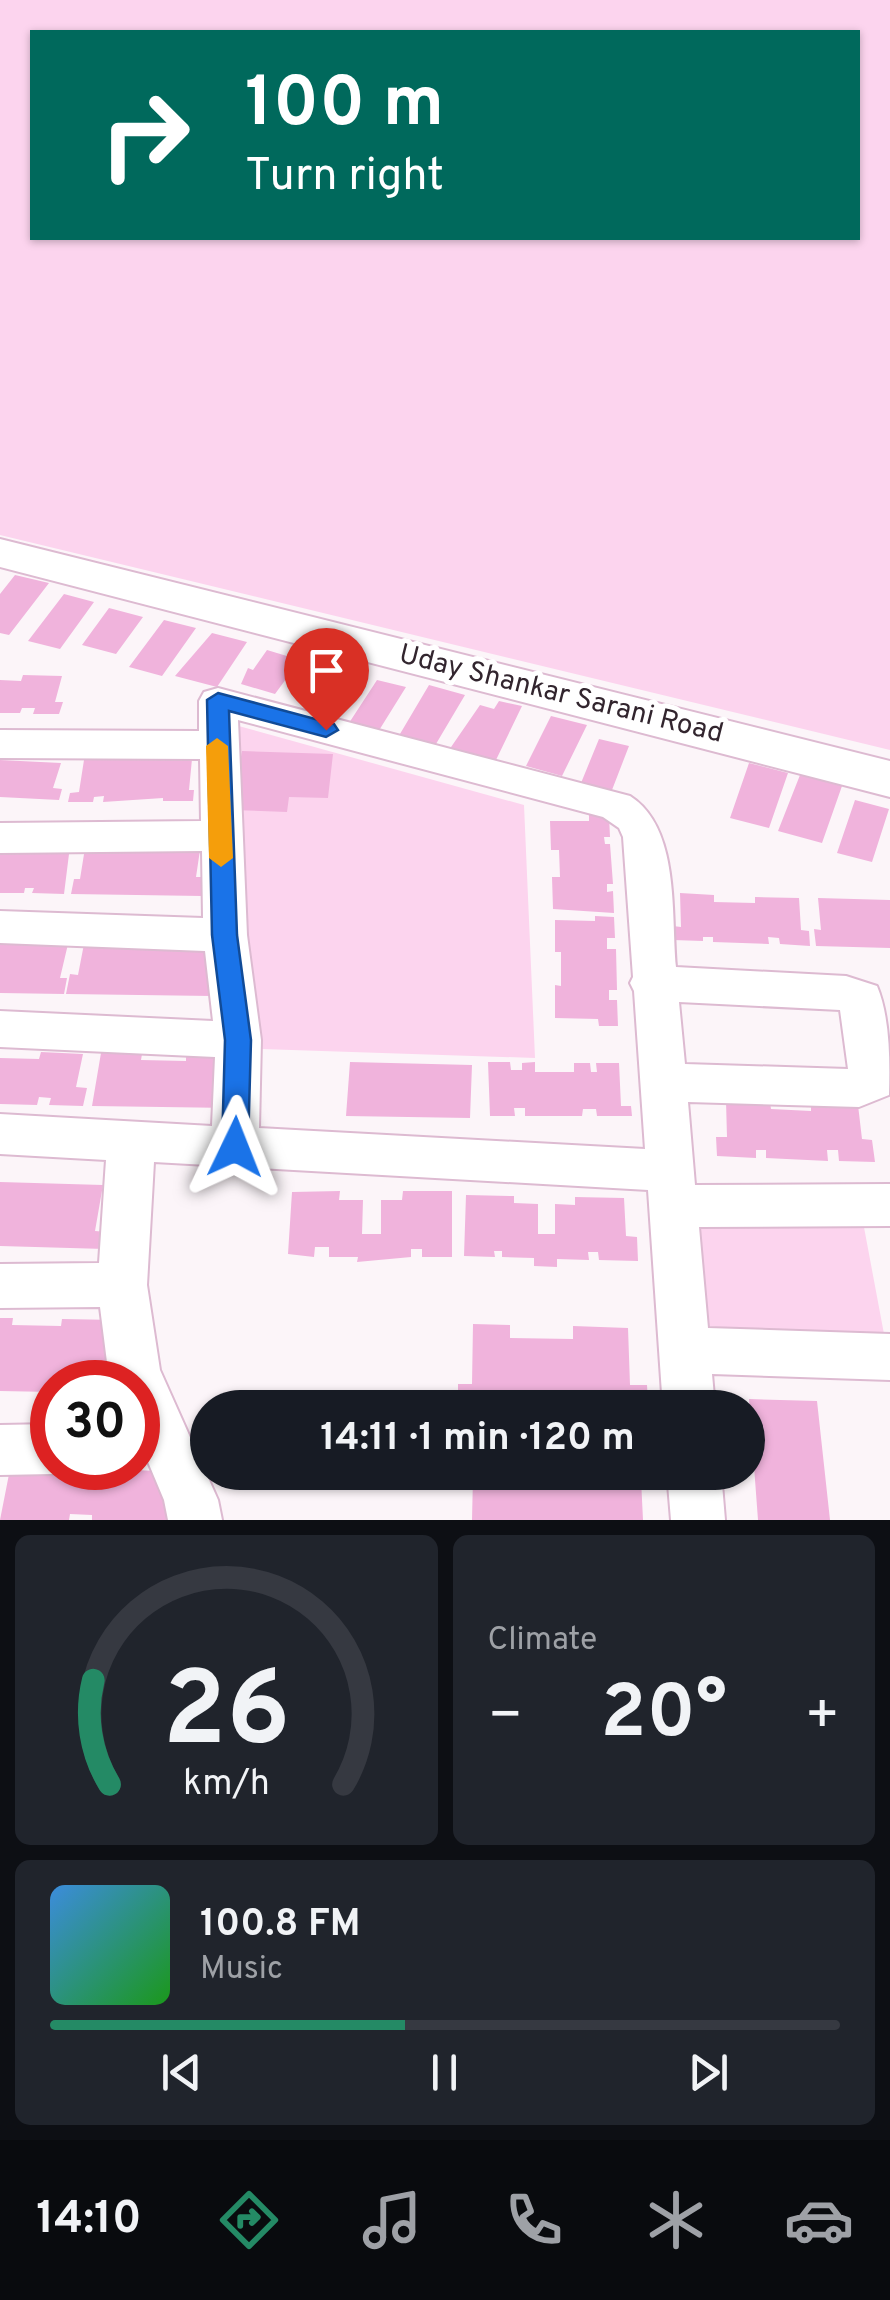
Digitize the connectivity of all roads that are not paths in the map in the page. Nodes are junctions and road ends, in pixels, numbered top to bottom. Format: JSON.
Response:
{"nodes":[{"id":1,"x":0,"y":523,"type":"edge"},
{"id":2,"x":0,"y":552,"type":"edge"},
{"id":3,"x":0,"y":744,"type":"edge"},
{"id":4,"x":217,"y":745,"type":"junction"},
{"id":5,"x":890,"y":746,"type":"edge"},
{"id":6,"x":890,"y":779,"type":"edge"},
{"id":7,"x":220,"y":836,"type":"junction"},
{"id":8,"x":0,"y":838,"type":"edge"},
{"id":9,"x":0,"y":928,"type":"edge"},
{"id":10,"x":225,"y":935,"type":"junction"},
{"id":11,"x":652,"y":983,"type":"junction"},
{"id":12,"x":0,"y":1029,"type":"edge"},
{"id":13,"x":238,"y":1040,"type":"junction"},
{"id":14,"x":661,"y":1082,"type":"junction"},
{"id":15,"x":0,"y":1134,"type":"edge"},
{"id":16,"x":131,"y":1142,"type":"junction"},
{"id":17,"x":235,"y":1147,"type":"junction"},
{"id":18,"x":670,"y":1188,"type":"junction"},
{"id":19,"x":890,"y":1205,"type":"edge"},
{"id":20,"x":122,"y":1284,"type":"junction"},
{"id":21,"x":0,"y":1286,"type":"edge"},
{"id":22,"x":684,"y":1350,"type":"junction"},
{"id":23,"x":890,"y":1357,"type":"edge"},
{"id":24,"x":133,"y":1360,"type":"edge"},
{"id":25,"x":687,"y":1390,"type":"edge"},
{"id":26,"x":30,"y":1449,"type":"edge"},
{"id":27,"x":0,"y":1450,"type":"edge"},
{"id":28,"x":160,"y":1457,"type":"edge"},
{"id":29,"x":696,"y":1490,"type":"edge"},
{"id":30,"x":194,"y":1520,"type":"edge"},
{"id":31,"x":698,"y":1520,"type":"edge"}],
"edges":[{"from":1,"to":5,"type":"street","name":"Uday Shankar Sarani Road"},
{"from":2,"to":6,"type":"street","name":"Uday Shankar Sarani Road"},
{"from":3,"to":4,"type":"street"},
{"from":4,"to":7,"type":"street"},
{"from":4,"to":11,"type":"street"},
{"from":7,"to":8,"type":"street"},
{"from":7,"to":10,"type":"street"},
{"from":9,"to":10,"type":"street"},
{"from":10,"to":13,"type":"street"},
{"from":11,"to":14,"type":"street"},
{"from":11,"to":14,"type":"street"},
{"from":12,"to":13,"type":"street"},
{"from":13,"to":17,"type":"street"},
{"from":14,"to":18,"type":"street"},
{"from":15,"to":16,"type":"street"},
{"from":16,"to":17,"type":"street"},
{"from":16,"to":20,"type":"street"},
{"from":17,"to":18,"type":"street"},
{"from":18,"to":19,"type":"street"},
{"from":18,"to":22,"type":"street"},
{"from":20,"to":21,"type":"street"},
{"from":20,"to":24,"type":"street"},
{"from":22,"to":23,"type":"street"},
{"from":22,"to":25,"type":"street"},
{"from":26,"to":27,"type":"street"},
{"from":28,"to":30,"type":"street"},
{"from":29,"to":31,"type":"street"}]}
